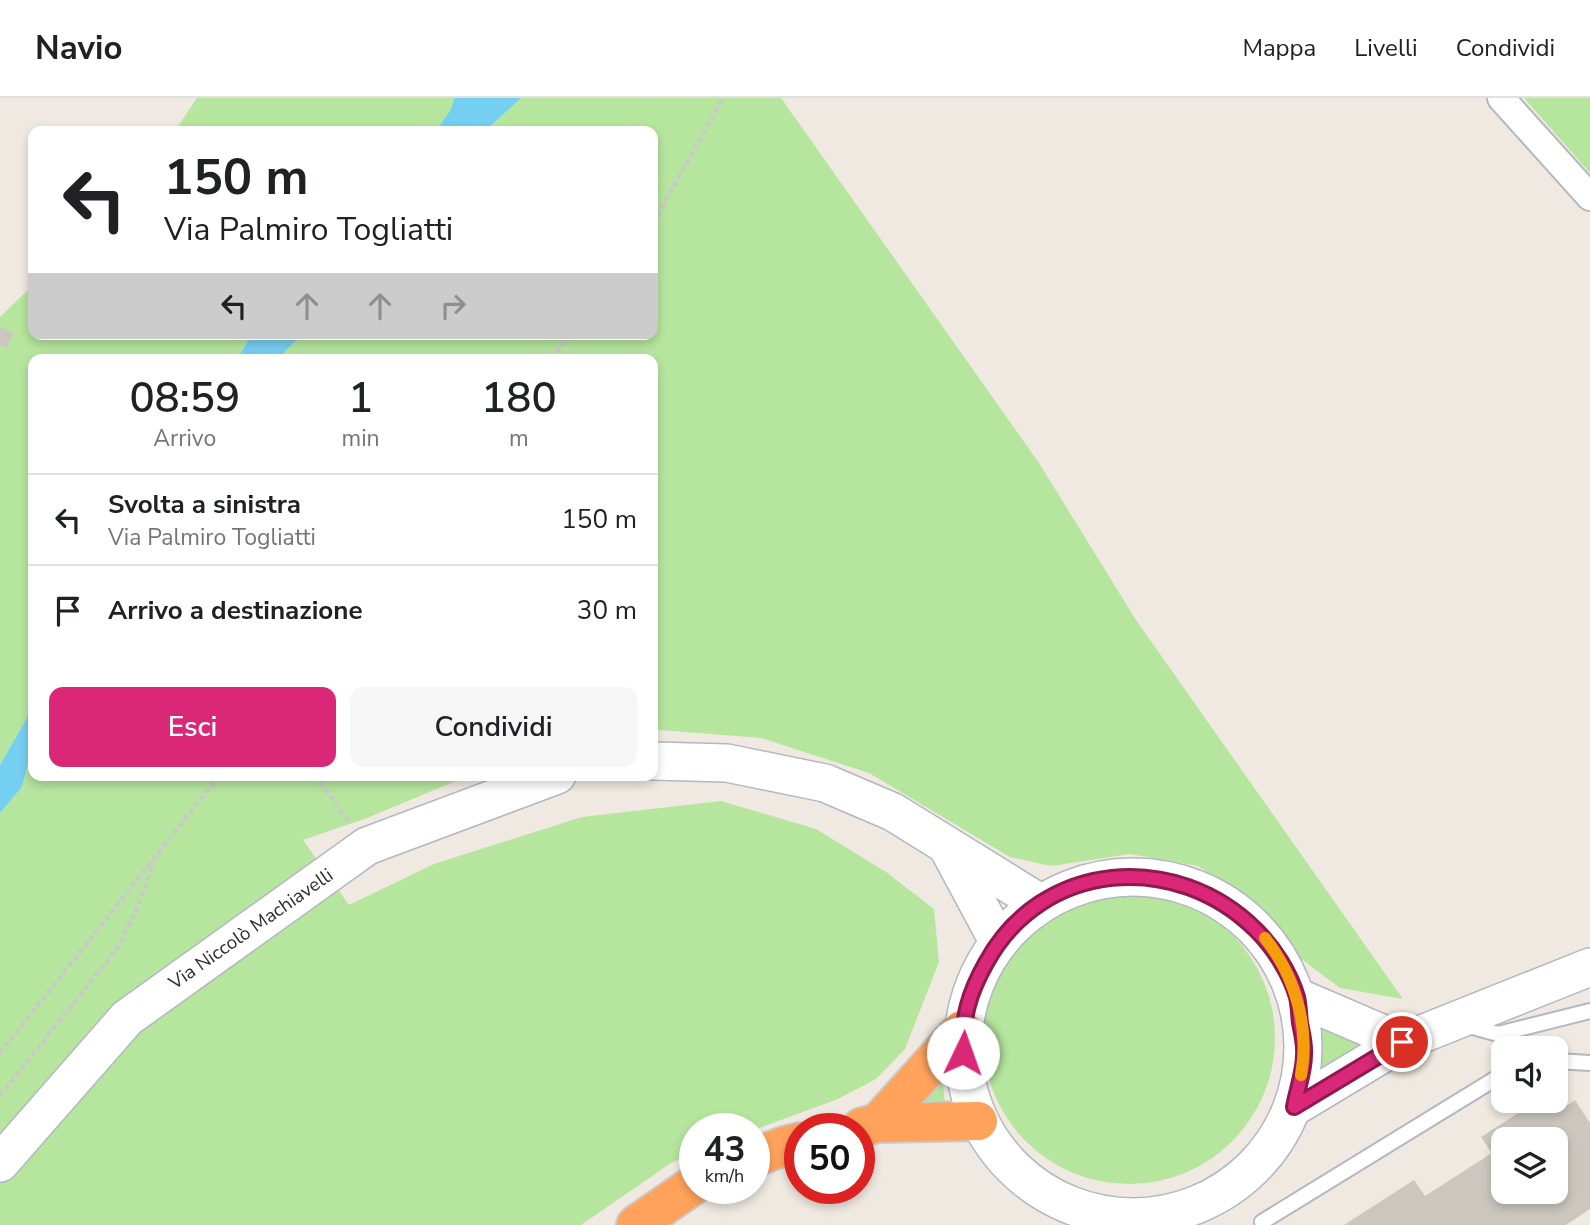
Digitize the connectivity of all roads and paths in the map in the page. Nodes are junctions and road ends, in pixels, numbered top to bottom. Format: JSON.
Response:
{"nodes":[{"id":1,"x":723,"y":98,"type":"edge"},
{"id":2,"x":1501,"y":98,"type":"edge"},
{"id":3,"x":1590,"y":197,"type":"edge"},
{"id":4,"x":658,"y":214,"type":"edge"},
{"id":5,"x":565,"y":340,"type":"edge"},
{"id":6,"x":555,"y":354,"type":"edge"},
{"id":7,"x":658,"y":761,"type":"edge"},
{"id":8,"x":215,"y":781,"type":"edge"},
{"id":9,"x":319,"y":781,"type":"edge"},
{"id":10,"x":541,"y":781,"type":"edge"},
{"id":11,"x":946,"y":845,"type":"junction"},
{"id":12,"x":368,"y":846,"type":"junction"},
{"id":13,"x":155,"y":857,"type":"junction"},
{"id":14,"x":1040,"y":903,"type":"junction"},
{"id":15,"x":998,"y":941,"type":"junction"},
{"id":16,"x":1590,"y":967,"type":"edge"},
{"id":17,"x":1297,"y":997,"type":"junction"},
{"id":18,"x":1590,"y":1011,"type":"edge"},
{"id":19,"x":1455,"y":1021,"type":"junction"},
{"id":20,"x":962,"y":1030,"type":"junction"},
{"id":21,"x":1402,"y":1042,"type":"junction"},
{"id":22,"x":0,"y":1053,"type":"edge"},
{"id":23,"x":1568,"y":1062,"type":"edge"},
{"id":24,"x":1590,"y":1063,"type":"edge"},
{"id":25,"x":1491,"y":1081,"type":"edge"},
{"id":26,"x":0,"y":1096,"type":"edge"},
{"id":27,"x":1294,"y":1107,"type":"junction"},
{"id":28,"x":875,"y":1117,"type":"edge"},
{"id":29,"x":978,"y":1121,"type":"junction"},
{"id":30,"x":875,"y":1126,"type":"edge"},
{"id":31,"x":0,"y":1163,"type":"edge"},
{"id":32,"x":1039,"y":1191,"type":"junction"},
{"id":33,"x":679,"y":1195,"type":"edge"},
{"id":34,"x":1152,"y":1221,"type":"edge"},
{"id":35,"x":636,"y":1225,"type":"edge"},
{"id":36,"x":1050,"y":1225,"type":"edge"},
{"id":37,"x":1263,"y":1225,"type":"edge"}],
"edges":[{"from":1,"to":4,"type":"path"},
{"from":2,"to":3,"type":"street"},
{"from":5,"to":6,"type":"path"},
{"from":7,"to":11,"type":"main road"},
{"from":8,"to":13,"type":"path"},
{"from":9,"to":12,"type":"path"},
{"from":10,"to":12,"type":"main road","name":"Via Niccolò Machiavelli"},
{"from":11,"to":14,"type":"main road"},
{"from":11,"to":15,"type":"main road"},
{"from":12,"to":31,"type":"main road","name":"Via Niccolò Machiavelli"},
{"from":13,"to":22,"type":"path"},
{"from":13,"to":26,"type":"path"},
{"from":14,"to":15,"type":"main road"},
{"from":14,"to":17,"type":"main road"},
{"from":15,"to":20,"type":"main road"},
{"from":16,"to":19,"type":"main road"},
{"from":17,"to":21,"type":"main road"},
{"from":17,"to":27,"type":"main road"},
{"from":18,"to":19,"type":"lane"},
{"from":19,"to":21,"type":"main road"},
{"from":20,"to":28,"type":"highway"},
{"from":20,"to":29,"type":"main road"},
{"from":21,"to":27,"type":"main road"},
{"from":23,"to":24,"type":"lane"},
{"from":25,"to":37,"type":"lane"},
{"from":27,"to":34,"type":"main road"},
{"from":29,"to":30,"type":"highway"},
{"from":29,"to":32,"type":"main road"},
{"from":32,"to":34,"type":"main road"},
{"from":32,"to":36,"type":"main road"},
{"from":33,"to":35,"type":"highway"}]}
